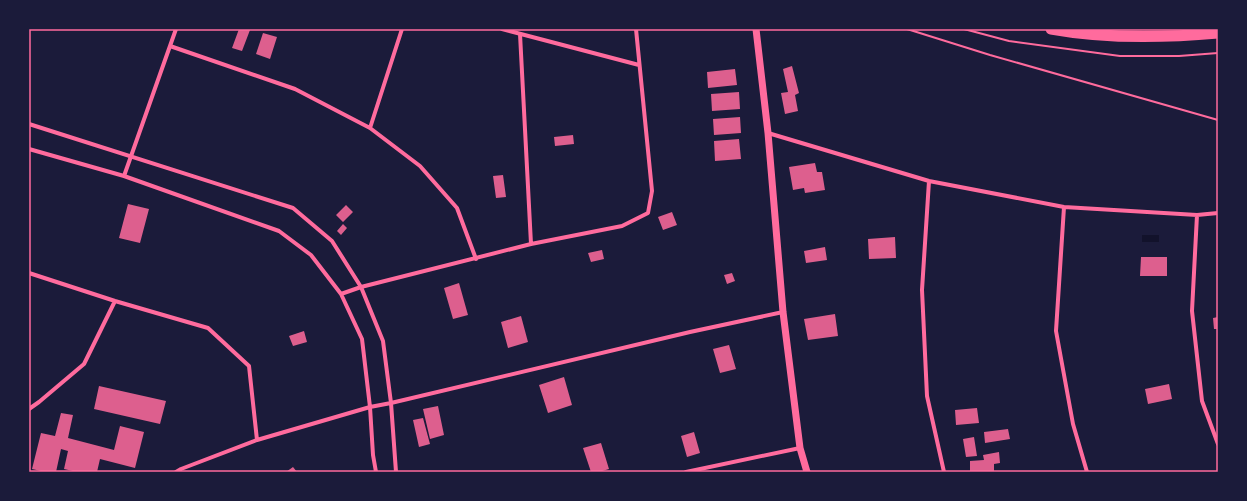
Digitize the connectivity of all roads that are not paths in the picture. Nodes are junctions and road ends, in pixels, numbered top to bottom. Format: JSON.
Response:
{"nodes":[{"id":1,"x":176,"y":29,"type":"edge"},
{"id":2,"x":402,"y":29,"type":"edge"},
{"id":3,"x":502,"y":29,"type":"edge"},
{"id":4,"x":636,"y":29,"type":"edge"},
{"id":5,"x":756,"y":29,"type":"edge"},
{"id":6,"x":1051,"y":29,"type":"edge"},
{"id":7,"x":1218,"y":33,"type":"edge"},
{"id":8,"x":520,"y":34,"type":"junction"},
{"id":9,"x":170,"y":46,"type":"junction"},
{"id":10,"x":639,"y":65,"type":"junction"},
{"id":11,"x":29,"y":124,"type":"edge"},
{"id":12,"x":370,"y":128,"type":"junction"},
{"id":13,"x":768,"y":133,"type":"junction"},
{"id":14,"x":29,"y":149,"type":"edge"},
{"id":15,"x":132,"y":156,"type":"junction"},
{"id":16,"x":124,"y":176,"type":"junction"},
{"id":17,"x":929,"y":181,"type":"junction"},
{"id":18,"x":1064,"y":207,"type":"junction"},
{"id":19,"x":1218,"y":213,"type":"edge"},
{"id":20,"x":1197,"y":215,"type":"junction"},
{"id":21,"x":531,"y":244,"type":"junction"},
{"id":22,"x":476,"y":259,"type":"junction"},
{"id":23,"x":29,"y":273,"type":"edge"},
{"id":24,"x":361,"y":287,"type":"junction"},
{"id":25,"x":341,"y":294,"type":"junction"},
{"id":26,"x":114,"y":302,"type":"junction"},
{"id":27,"x":783,"y":312,"type":"junction"},
{"id":28,"x":391,"y":403,"type":"junction"},
{"id":29,"x":370,"y":407,"type":"junction"},
{"id":30,"x":29,"y":409,"type":"edge"},
{"id":31,"x":257,"y":440,"type":"junction"},
{"id":32,"x":1218,"y":444,"type":"edge"},
{"id":33,"x":800,"y":448,"type":"junction"},
{"id":34,"x":176,"y":472,"type":"edge"},
{"id":35,"x":376,"y":472,"type":"edge"},
{"id":36,"x":396,"y":472,"type":"edge"},
{"id":37,"x":686,"y":472,"type":"edge"},
{"id":38,"x":807,"y":472,"type":"edge"},
{"id":39,"x":944,"y":472,"type":"edge"},
{"id":40,"x":1087,"y":472,"type":"edge"}],
"edges":[{"from":1,"to":9,"type":"street"},
{"from":2,"to":12,"type":"street"},
{"from":3,"to":8,"type":"street"},
{"from":4,"to":10,"type":"street"},
{"from":5,"to":13,"type":"street"},
{"from":6,"to":7,"type":"highway"},
{"from":8,"to":10,"type":"street"},
{"from":8,"to":21,"type":"street"},
{"from":9,"to":12,"type":"street"},
{"from":9,"to":15,"type":"street"},
{"from":10,"to":21,"type":"street"},
{"from":11,"to":15,"type":"street"},
{"from":12,"to":22,"type":"street"},
{"from":13,"to":17,"type":"street"},
{"from":13,"to":27,"type":"street"},
{"from":14,"to":16,"type":"street"},
{"from":15,"to":16,"type":"street"},
{"from":15,"to":24,"type":"street"},
{"from":16,"to":25,"type":"street"},
{"from":17,"to":18,"type":"street"},
{"from":17,"to":39,"type":"street"},
{"from":18,"to":20,"type":"street"},
{"from":18,"to":40,"type":"street"},
{"from":19,"to":20,"type":"street"},
{"from":20,"to":32,"type":"street"},
{"from":21,"to":22,"type":"street"},
{"from":22,"to":24,"type":"street"},
{"from":23,"to":26,"type":"street"},
{"from":24,"to":25,"type":"street"},
{"from":24,"to":28,"type":"street"},
{"from":25,"to":29,"type":"street"},
{"from":26,"to":30,"type":"street"},
{"from":26,"to":31,"type":"street"},
{"from":27,"to":28,"type":"street"},
{"from":27,"to":33,"type":"street"},
{"from":28,"to":29,"type":"street"},
{"from":28,"to":36,"type":"street"},
{"from":29,"to":31,"type":"street"},
{"from":29,"to":35,"type":"street"},
{"from":31,"to":34,"type":"street"},
{"from":33,"to":37,"type":"street"},
{"from":33,"to":38,"type":"street"}]}
